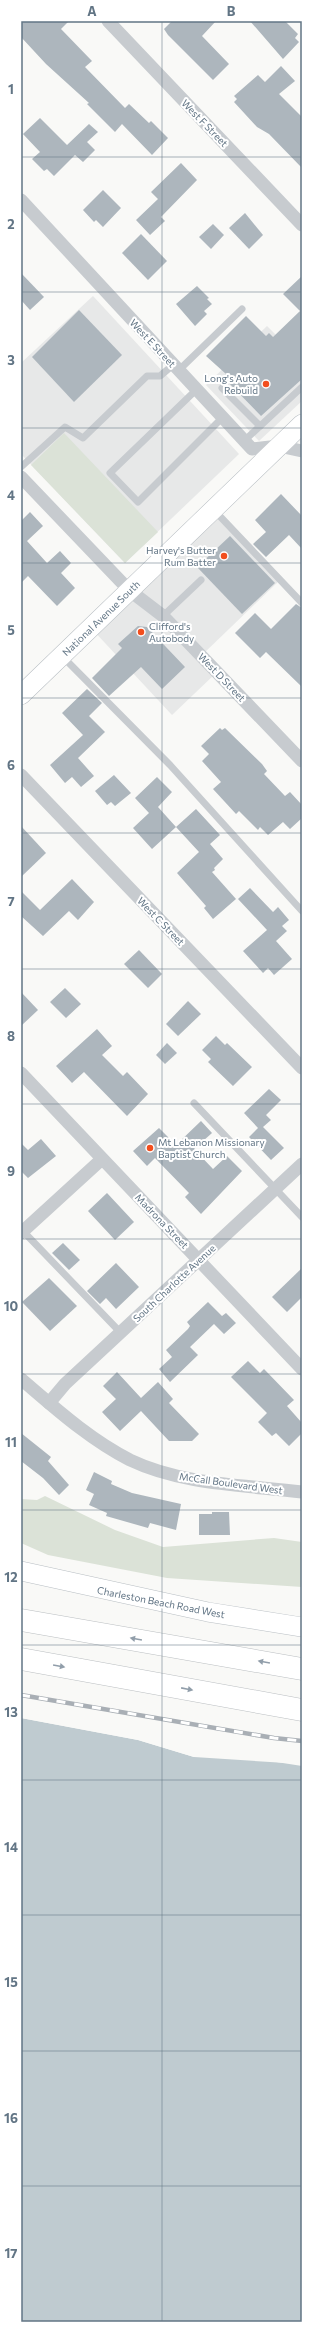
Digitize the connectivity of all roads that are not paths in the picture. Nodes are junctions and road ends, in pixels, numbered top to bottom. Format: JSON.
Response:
{"nodes":[{"id":1,"x":108,"y":21,"type":"edge"},
{"id":2,"x":21,"y":200,"type":"edge"},
{"id":3,"x":302,"y":225,"type":"edge"},
{"id":4,"x":242,"y":310,"type":"dead end"},
{"id":5,"x":176,"y":368,"type":"junction"},
{"id":6,"x":302,"y":387,"type":"edge"},
{"id":7,"x":222,"y":388,"type":"dead end"},
{"id":8,"x":196,"y":390,"type":"junction"},
{"id":9,"x":222,"y":418,"type":"junction"},
{"id":10,"x":302,"y":424,"type":"edge"},
{"id":11,"x":260,"y":426,"type":"junction"},
{"id":12,"x":244,"y":441,"type":"junction"},
{"id":13,"x":279,"y":446,"type":"junction"},
{"id":14,"x":302,"y":451,"type":"edge"},
{"id":15,"x":21,"y":467,"type":"edge"},
{"id":16,"x":21,"y":477,"type":"edge"},
{"id":17,"x":213,"y":510,"type":"junction"},
{"id":18,"x":200,"y":580,"type":"dead end"},
{"id":19,"x":129,"y":590,"type":"junction"},
{"id":20,"x":302,"y":604,"type":"edge"},
{"id":21,"x":163,"y":616,"type":"junction"},
{"id":22,"x":62,"y":656,"type":"junction"},
{"id":23,"x":21,"y":695,"type":"edge"},
{"id":24,"x":302,"y":761,"type":"edge"},
{"id":25,"x":21,"y":775,"type":"edge"},
{"id":26,"x":302,"y":911,"type":"edge"},
{"id":27,"x":302,"y":1068,"type":"edge"},
{"id":28,"x":21,"y":1073,"type":"edge"},
{"id":29,"x":194,"y":1103,"type":"dead end"},
{"id":30,"x":102,"y":1159,"type":"junction"},
{"id":31,"x":302,"y":1164,"type":"edge"},
{"id":32,"x":276,"y":1190,"type":"junction"},
{"id":33,"x":302,"y":1217,"type":"edge"},
{"id":34,"x":22,"y":1231,"type":"edge"},
{"id":35,"x":199,"y":1259,"type":"junction"},
{"id":36,"x":121,"y":1333,"type":"junction"},
{"id":37,"x":302,"y":1369,"type":"edge"},
{"id":38,"x":21,"y":1379,"type":"edge"},
{"id":39,"x":49,"y":1403,"type":"junction"},
{"id":40,"x":302,"y":1492,"type":"edge"},
{"id":41,"x":21,"y":1571,"type":"edge"},
{"id":42,"x":21,"y":1620,"type":"edge"},
{"id":43,"x":302,"y":1627,"type":"edge"},
{"id":44,"x":21,"y":1659,"type":"edge"},
{"id":45,"x":302,"y":1669,"type":"edge"},
{"id":46,"x":302,"y":1710,"type":"edge"}],
"edges":[{"from":1,"to":3,"type":"street","name":"West F Street"},
{"from":2,"to":5,"type":"street","name":"West E Street"},
{"from":4,"to":5,"type":"lane"},
{"from":5,"to":8,"type":"street","name":"West E Street"},
{"from":5,"to":15,"type":"lane"},
{"from":6,"to":11,"type":"lane"},
{"from":7,"to":11,"type":"lane"},
{"from":8,"to":9,"type":"street","name":"West E Street"},
{"from":8,"to":9,"type":"lane"},
{"from":9,"to":12,"type":"street","name":"West E Street"},
{"from":10,"to":13,"type":"main road","name":"National Avenue South"},
{"from":11,"to":12,"type":"lane"},
{"from":12,"to":13,"type":"street","name":"West E Street"},
{"from":13,"to":14,"type":"street","name":"West E Street"},
{"from":13,"to":17,"type":"main road","name":"National Avenue South"},
{"from":16,"to":19,"type":"street","name":"West D Street"},
{"from":17,"to":19,"type":"main road","name":"National Avenue South"},
{"from":17,"to":20,"type":"lane"},
{"from":18,"to":21,"type":"lane"},
{"from":19,"to":21,"type":"street","name":"West D Street"},
{"from":19,"to":22,"type":"main road","name":"National Avenue South"},
{"from":21,"to":24,"type":"street","name":"West D Street"},
{"from":22,"to":23,"type":"main road","name":"National Avenue South"},
{"from":22,"to":26,"type":"lane"},
{"from":25,"to":27,"type":"street","name":"West C Street"},
{"from":28,"to":30,"type":"street","name":"Madrona Street"},
{"from":29,"to":32,"type":"lane"},
{"from":30,"to":34,"type":"street"},
{"from":30,"to":35,"type":"street","name":"Madrona Street"},
{"from":31,"to":32,"type":"street","name":"South Charlotte Avenue"},
{"from":32,"to":33,"type":"lane"},
{"from":32,"to":35,"type":"street","name":"South Charlotte Avenue"},
{"from":34,"to":36,"type":"lane"},
{"from":35,"to":36,"type":"street","name":"South Charlotte Avenue"},
{"from":35,"to":37,"type":"street","name":"Madrona Street"},
{"from":36,"to":39,"type":"street","name":"South Charlotte Avenue"},
{"from":38,"to":39,"type":"street","name":"McCall Boulevard West"},
{"from":39,"to":40,"type":"street","name":"McCall Boulevard West"},
{"from":41,"to":43,"type":"main road","name":"Charleston Beach Road West"},
{"from":45,"to":42,"type":"highway","one_way":true},
{"from":44,"to":46,"type":"highway","one_way":true}]}
